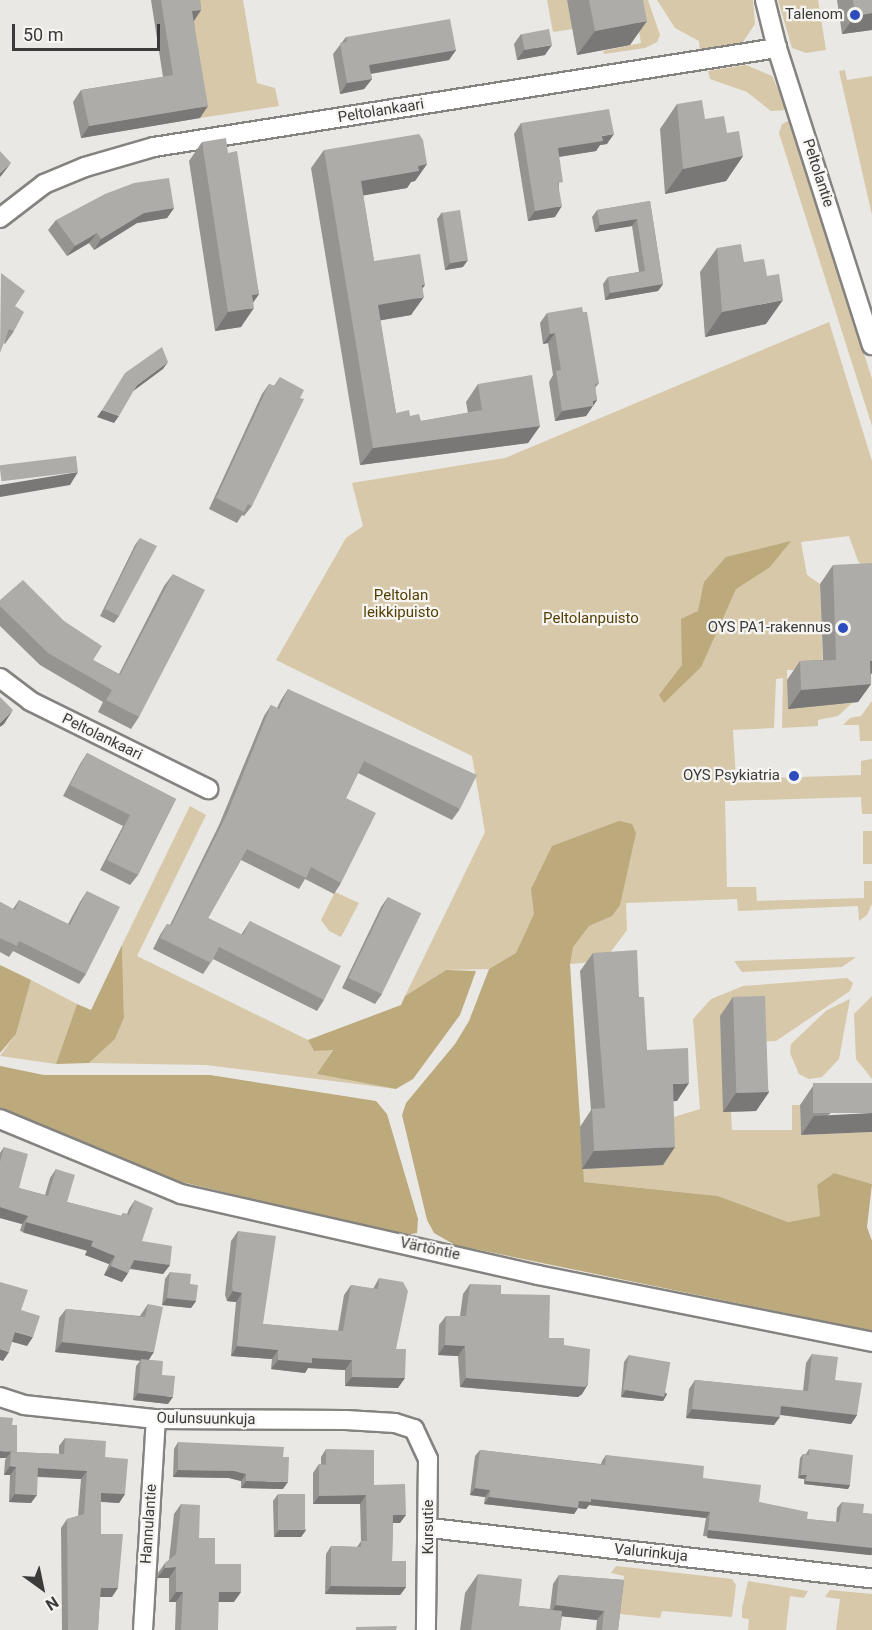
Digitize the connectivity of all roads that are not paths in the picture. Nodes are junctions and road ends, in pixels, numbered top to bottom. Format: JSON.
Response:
{"nodes":[{"id":1,"x":765,"y":0,"type":"edge"},
{"id":2,"x":777,"y":48,"type":"junction"},
{"id":3,"x":0,"y":218,"type":"edge"},
{"id":4,"x":872,"y":345,"type":"edge"},
{"id":5,"x":0,"y":678,"type":"edge"},
{"id":6,"x":208,"y":789,"type":"dead end"},
{"id":7,"x":0,"y":1119,"type":"edge"},
{"id":8,"x":872,"y":1342,"type":"edge"},
{"id":9,"x":0,"y":1397,"type":"edge"},
{"id":10,"x":156,"y":1419,"type":"junction"},
{"id":11,"x":414,"y":1429,"type":"joint"},
{"id":12,"x":430,"y":1528,"type":"junction"},
{"id":13,"x":872,"y":1578,"type":"edge"},
{"id":14,"x":143,"y":1630,"type":"edge"},
{"id":15,"x":426,"y":1630,"type":"edge"}],
"edges":[{"from":1,"to":2,"type":"street","name":"Peltolantie"},
{"from":2,"to":3,"type":"street","name":"Peltolankaari"},
{"from":2,"to":4,"type":"street","name":"Peltolantie"},
{"from":5,"to":6,"type":"street","name":"Peltolankaari"},
{"from":7,"to":8,"type":"street","name":"Värtöntie"},
{"from":9,"to":10,"type":"street","name":"Oulunsuunkuja"},
{"from":10,"to":11,"type":"street","name":"Oulunsuunkuja"},
{"from":10,"to":14,"type":"street","name":"Hannulantie"},
{"from":11,"to":12,"type":"street","name":"Kursutie"},
{"from":12,"to":13,"type":"street","name":"Valurinkuja"},
{"from":12,"to":15,"type":"street","name":"Kursutie"}]}
